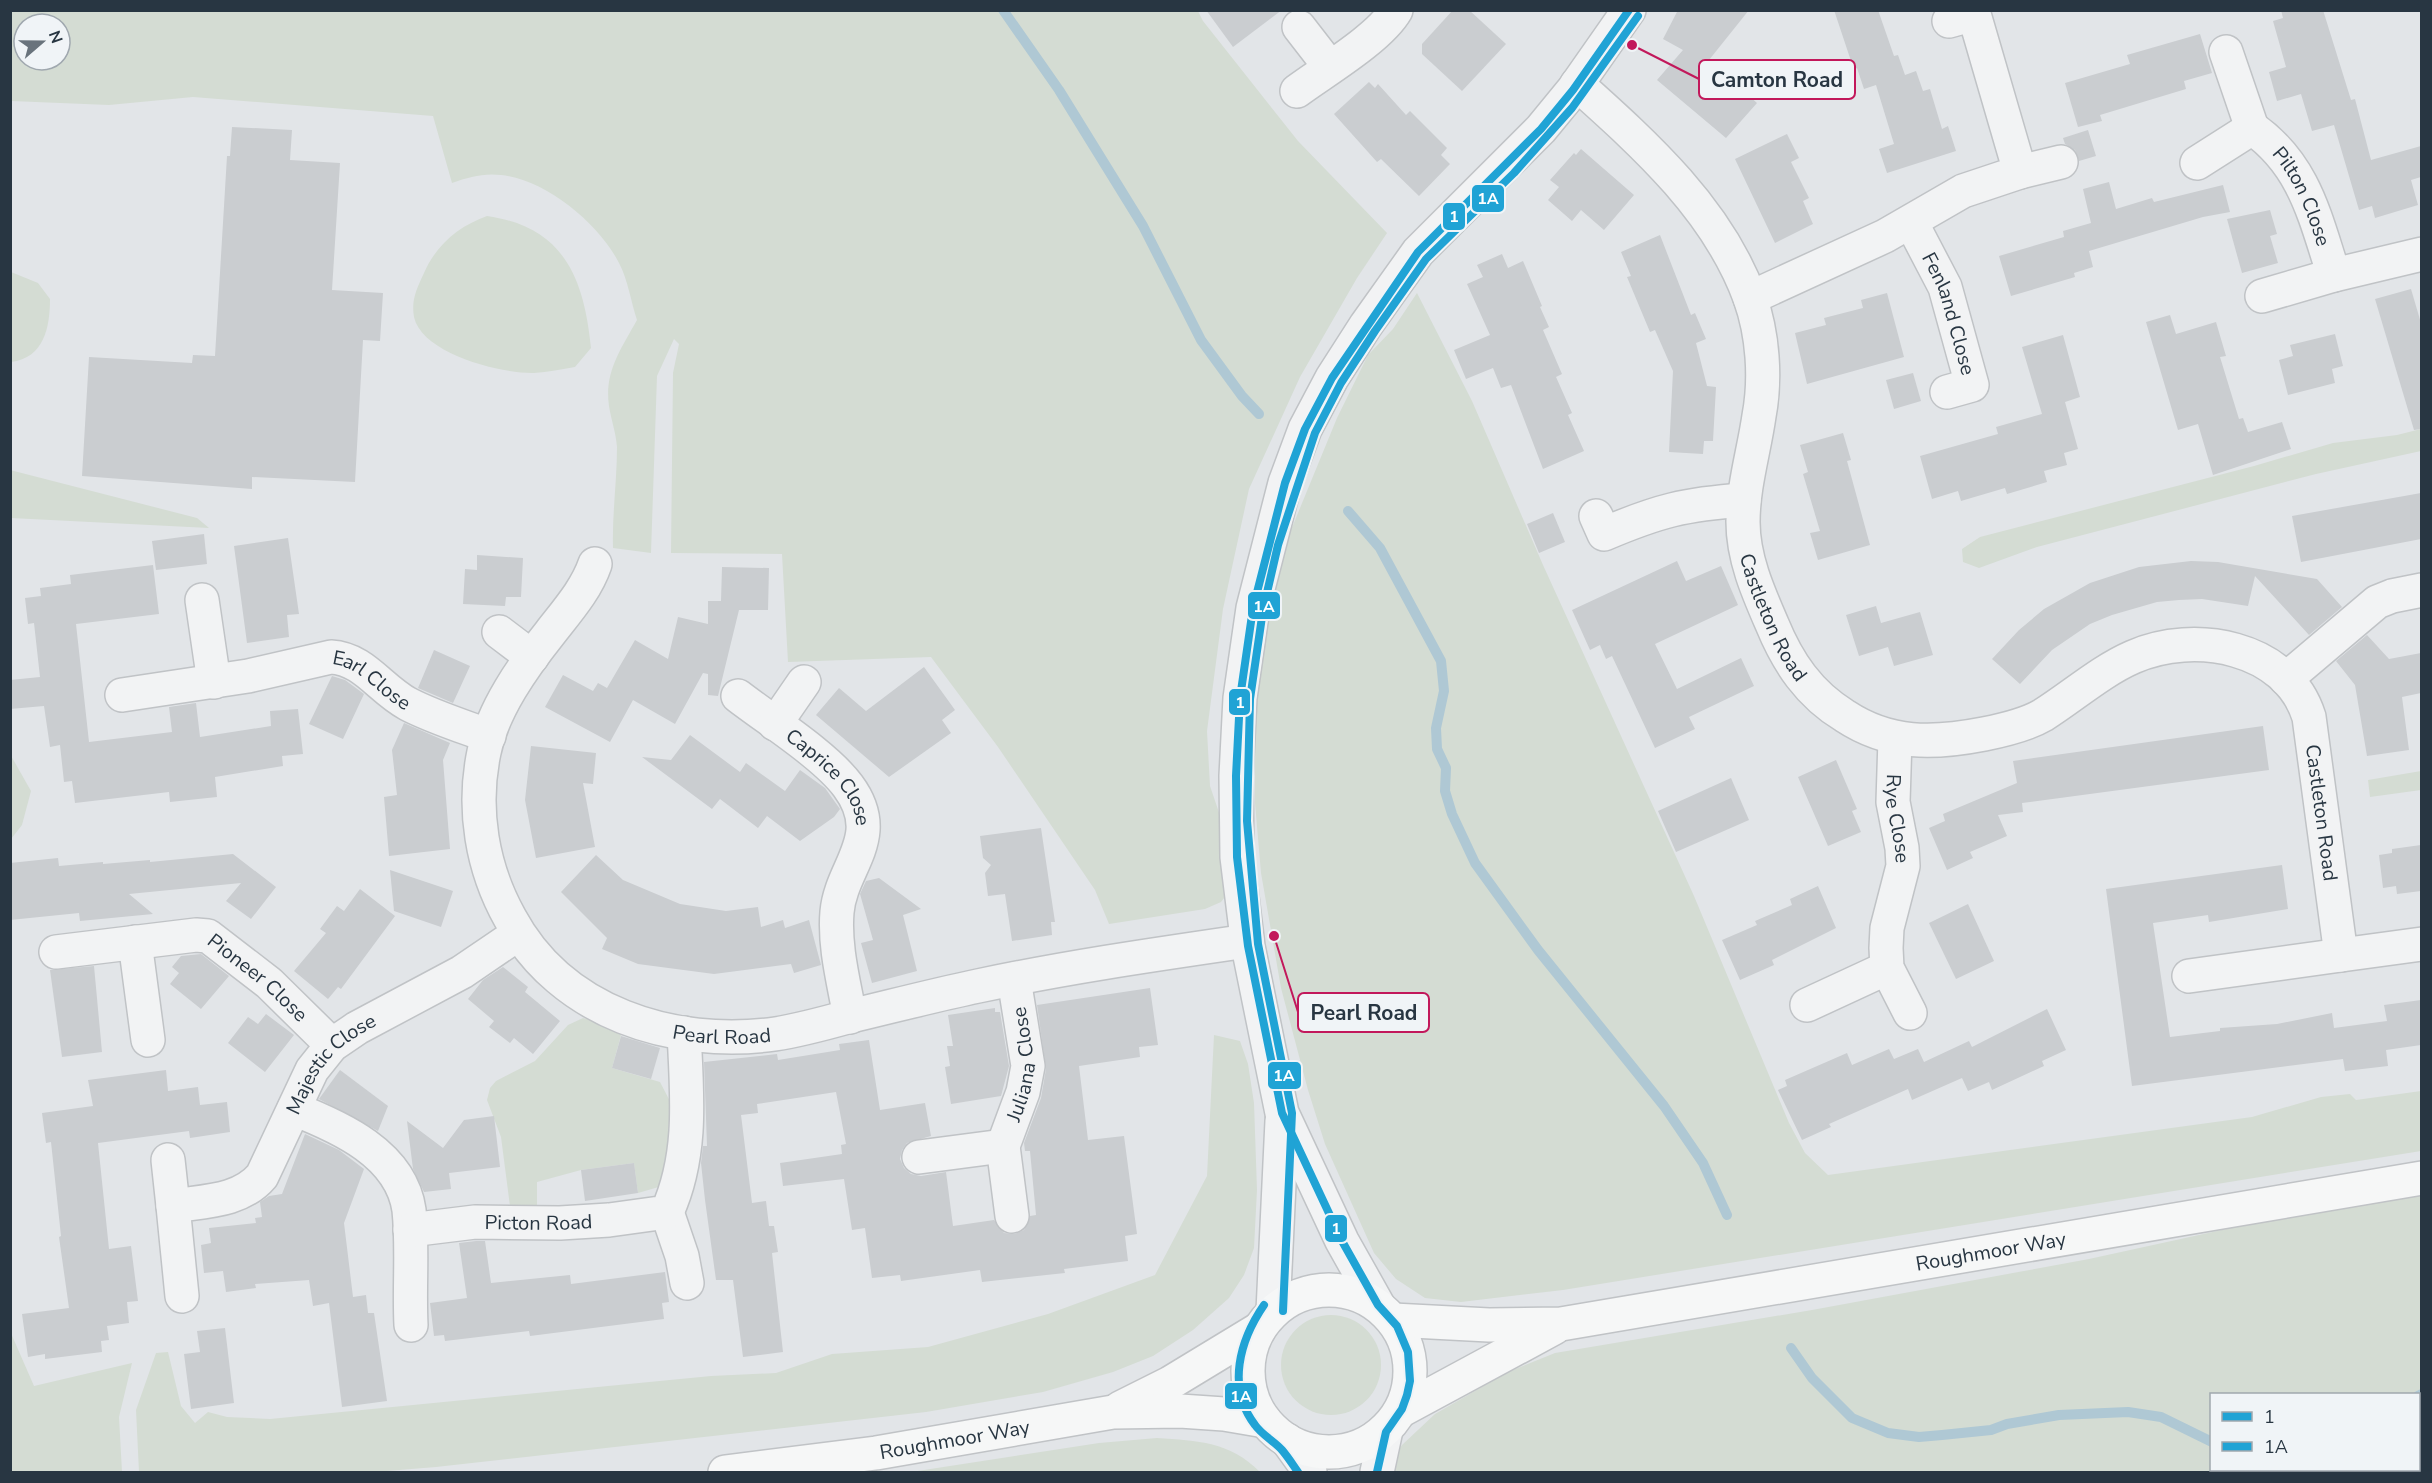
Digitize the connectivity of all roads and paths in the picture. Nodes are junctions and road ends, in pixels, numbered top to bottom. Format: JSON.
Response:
{"nodes":[{"id":1,"x":1396,"y":10,"type":"edge"},
{"id":2,"x":1629,"y":10,"type":"edge"},
{"id":3,"x":1949,"y":21,"type":"dead end"},
{"id":4,"x":1299,"y":27,"type":"dead end"},
{"id":5,"x":2226,"y":52,"type":"dead end"},
{"id":6,"x":1330,"y":67,"type":"junction"},
{"id":7,"x":1577,"y":84,"type":"junction"},
{"id":8,"x":1297,"y":91,"type":"dead end"},
{"id":9,"x":2252,"y":129,"type":"junction"},
{"id":10,"x":2061,"y":162,"type":"dead end"},
{"id":11,"x":2197,"y":163,"type":"dead end"},
{"id":12,"x":2020,"y":172,"type":"junction"},
{"id":13,"x":1911,"y":222,"type":"junction"},
{"id":14,"x":2421,"y":254,"type":"edge"},
{"id":15,"x":2334,"y":275,"type":"junction"},
{"id":16,"x":2262,"y":296,"type":"dead end"},
{"id":17,"x":1750,"y":298,"type":"junction"},
{"id":18,"x":1947,"y":392,"type":"dead end"},
{"id":19,"x":1744,"y":500,"type":"junction"},
{"id":20,"x":1596,"y":516,"type":"dead end"},
{"id":21,"x":595,"y":564,"type":"dead end"},
{"id":22,"x":2421,"y":590,"type":"edge"},
{"id":23,"x":202,"y":600,"type":"dead end"},
{"id":24,"x":499,"y":632,"type":"dead end"},
{"id":25,"x":532,"y":657,"type":"junction"},
{"id":26,"x":2286,"y":679,"type":"junction"},
{"id":27,"x":214,"y":682,"type":"junction"},
{"id":28,"x":804,"y":682,"type":"dead end"},
{"id":29,"x":122,"y":695,"type":"dead end"},
{"id":30,"x":738,"y":696,"type":"dead end"},
{"id":31,"x":775,"y":724,"type":"junction"},
{"id":32,"x":489,"y":736,"type":"junction"},
{"id":33,"x":1895,"y":739,"type":"junction"},
{"id":34,"x":518,"y":934,"type":"junction"},
{"id":35,"x":1247,"y":941,"type":"junction"},
{"id":36,"x":135,"y":942,"type":"junction"},
{"id":37,"x":2421,"y":944,"type":"edge"},
{"id":38,"x":56,"y":951,"type":"dead end"},
{"id":39,"x":2341,"y":955,"type":"junction"},
{"id":40,"x":1887,"y":968,"type":"junction"},
{"id":41,"x":2189,"y":976,"type":"dead end"},
{"id":42,"x":1014,"y":979,"type":"junction"},
{"id":43,"x":1807,"y":1005,"type":"dead end"},
{"id":44,"x":1910,"y":1013,"type":"dead end"},
{"id":45,"x":850,"y":1017,"type":"junction"},
{"id":46,"x":684,"y":1033,"type":"junction"},
{"id":47,"x":148,"y":1040,"type":"dead end"},
{"id":48,"x":332,"y":1045,"type":"junction"},
{"id":49,"x":294,"y":1109,"type":"junction"},
{"id":50,"x":1282,"y":1113,"type":"junction"},
{"id":51,"x":1003,"y":1146,"type":"junction"},
{"id":52,"x":919,"y":1157,"type":"dead end"},
{"id":53,"x":168,"y":1160,"type":"dead end"},
{"id":54,"x":2421,"y":1178,"type":"edge"},
{"id":55,"x":173,"y":1206,"type":"junction"},
{"id":56,"x":667,"y":1212,"type":"junction"},
{"id":57,"x":1012,"y":1216,"type":"dead end"},
{"id":58,"x":410,"y":1230,"type":"junction"},
{"id":59,"x":687,"y":1283,"type":"dead end"},
{"id":60,"x":182,"y":1296,"type":"dead end"},
{"id":61,"x":1385,"y":1312,"type":"junction"},
{"id":62,"x":1266,"y":1320,"type":"junction"},
{"id":63,"x":1561,"y":1324,"type":"junction"},
{"id":64,"x":411,"y":1325,"type":"dead end"},
{"id":65,"x":1113,"y":1412,"type":"junction"},
{"id":66,"x":1394,"y":1420,"type":"junction"},
{"id":67,"x":1276,"y":1430,"type":"junction"},
{"id":68,"x":725,"y":1473,"type":"edge"},
{"id":69,"x":1310,"y":1473,"type":"edge"},
{"id":70,"x":1377,"y":1473,"type":"edge"}],
"edges":[{"from":1,"to":6,"type":"street"},
{"from":2,"to":7,"type":"street"},
{"from":3,"to":12,"type":"street"},
{"from":4,"to":6,"type":"street"},
{"from":5,"to":9,"type":"street","name":"Pilton Close"},
{"from":6,"to":8,"type":"street"},
{"from":7,"to":17,"type":"street","name":"Castleton Road"},
{"from":7,"to":35,"type":"street"},
{"from":9,"to":11,"type":"street","name":"Pilton Close"},
{"from":9,"to":15,"type":"street","name":"Pilton Close"},
{"from":10,"to":12,"type":"street"},
{"from":12,"to":13,"type":"street"},
{"from":13,"to":17,"type":"street"},
{"from":13,"to":18,"type":"street","name":"Fenland Close"},
{"from":14,"to":15,"type":"street","name":"Pilton Close"},
{"from":15,"to":16,"type":"street","name":"Pilton Close"},
{"from":17,"to":19,"type":"street","name":"Castleton Road"},
{"from":19,"to":20,"type":"street"},
{"from":19,"to":33,"type":"street","name":"Castleton Road"},
{"from":21,"to":25,"type":"street","name":"Pearl Road"},
{"from":22,"to":26,"type":"street"},
{"from":23,"to":27,"type":"street"},
{"from":24,"to":25,"type":"street"},
{"from":25,"to":32,"type":"street","name":"Pearl Road"},
{"from":26,"to":33,"type":"street","name":"Castleton Road"},
{"from":26,"to":39,"type":"street","name":"Castleton Road"},
{"from":27,"to":29,"type":"street","name":"Earl Close"},
{"from":27,"to":32,"type":"street","name":"Earl Close"},
{"from":28,"to":31,"type":"street","name":"Caprice Close"},
{"from":30,"to":31,"type":"street","name":"Caprice Close"},
{"from":31,"to":45,"type":"street","name":"Caprice Close"},
{"from":32,"to":34,"type":"street","name":"Pearl Road"},
{"from":33,"to":40,"type":"street","name":"Rye Close"},
{"from":34,"to":46,"type":"street","name":"Pearl Road"},
{"from":34,"to":48,"type":"street","name":"Majestic Close"},
{"from":35,"to":42,"type":"street","name":"Pearl Road"},
{"from":35,"to":50,"type":"street"},
{"from":36,"to":38,"type":"street","name":"Pioneer Close"},
{"from":36,"to":47,"type":"street"},
{"from":36,"to":48,"type":"street","name":"Pioneer Close"},
{"from":37,"to":39,"type":"street"},
{"from":39,"to":41,"type":"street"},
{"from":40,"to":43,"type":"street"},
{"from":40,"to":44,"type":"street","name":"Rye Close"},
{"from":42,"to":45,"type":"street","name":"Pearl Road"},
{"from":42,"to":51,"type":"street","name":"Juliana Close"},
{"from":45,"to":46,"type":"street","name":"Pearl Road"},
{"from":46,"to":56,"type":"street"},
{"from":48,"to":49,"type":"street","name":"Majestic Close"},
{"from":49,"to":55,"type":"street","name":"Majestic Close"},
{"from":49,"to":58,"type":"street"},
{"from":50,"to":61,"type":"street"},
{"from":50,"to":62,"type":"street"},
{"from":51,"to":52,"type":"street","name":"Juliana Close"},
{"from":51,"to":57,"type":"street","name":"Juliana Close"},
{"from":53,"to":55,"type":"street"},
{"from":54,"to":63,"type":"main road","name":"Roughmoor Way"},
{"from":55,"to":60,"type":"street"},
{"from":56,"to":58,"type":"street","name":"Picton Road"},
{"from":56,"to":59,"type":"street"},
{"from":58,"to":64,"type":"street"},
{"from":61,"to":62,"type":"main road","name":"Roughmoor Way"},
{"from":61,"to":63,"type":"main road","name":"Roughmoor Way"},
{"from":61,"to":66,"type":"main road"},
{"from":62,"to":65,"type":"main road","name":"Roughmoor Way"},
{"from":62,"to":67,"type":"main road"},
{"from":63,"to":66,"type":"main road","name":"Roughmoor Way"},
{"from":65,"to":67,"type":"main road","name":"Roughmoor Way"},
{"from":65,"to":68,"type":"main road","name":"Roughmoor Way"},
{"from":66,"to":67,"type":"main road","name":"Roughmoor Way"},
{"from":66,"to":70,"type":"street"},
{"from":67,"to":69,"type":"street"}]}
